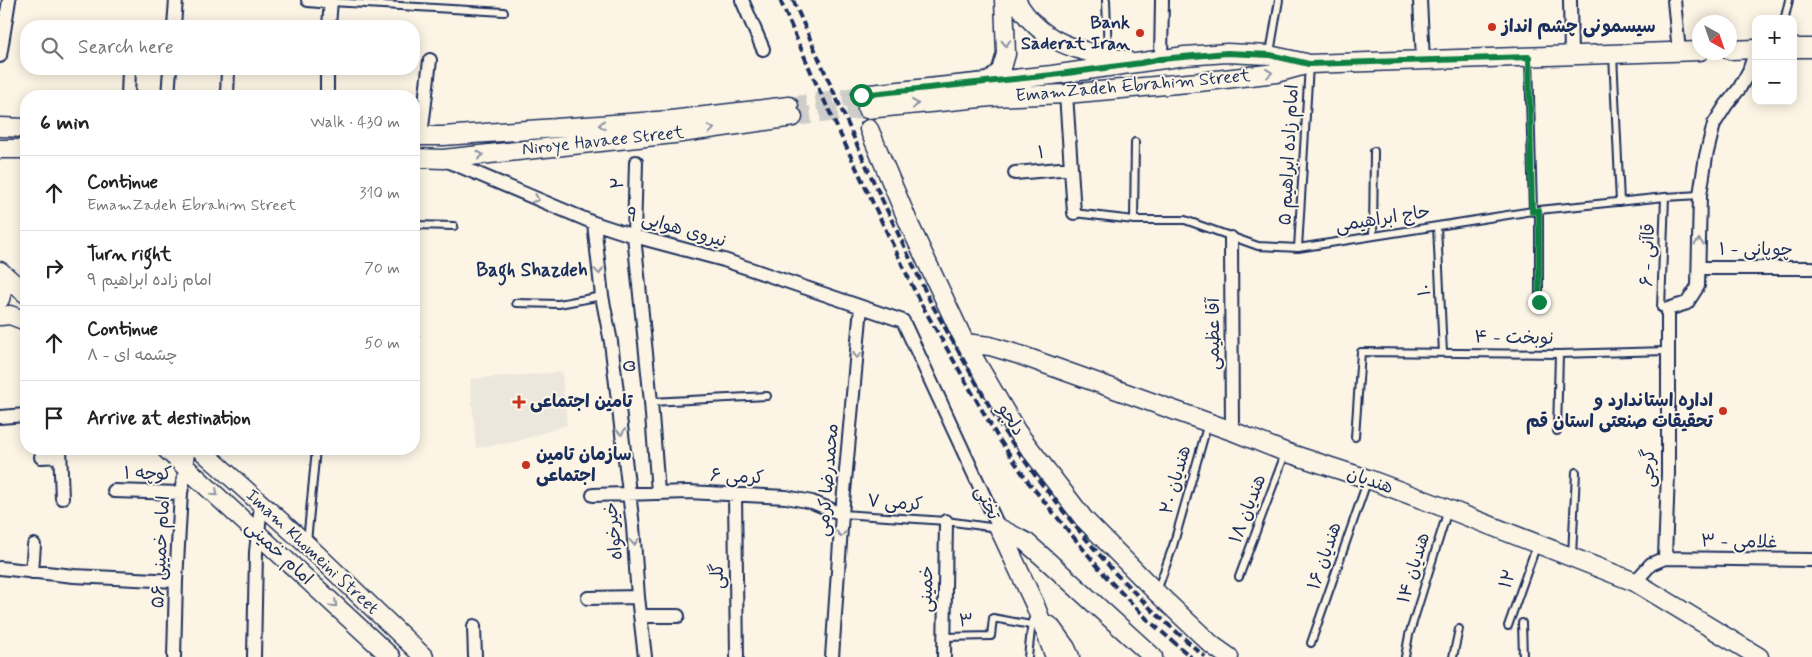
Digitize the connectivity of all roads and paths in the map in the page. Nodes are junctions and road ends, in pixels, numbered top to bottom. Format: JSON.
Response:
{"nodes":[{"id":1,"x":9,"y":0,"type":"edge"},
{"id":2,"x":176,"y":0,"type":"edge"},
{"id":3,"x":308,"y":0,"type":"edge"},
{"id":4,"x":742,"y":0,"type":"edge"},
{"id":5,"x":1004,"y":0,"type":"edge"},
{"id":6,"x":1016,"y":0,"type":"edge"},
{"id":7,"x":1106,"y":0,"type":"edge"},
{"id":8,"x":1162,"y":0,"type":"edge"},
{"id":9,"x":1279,"y":0,"type":"edge"},
{"id":10,"x":1420,"y":0,"type":"edge"},
{"id":11,"x":1570,"y":0,"type":"edge"},
{"id":12,"x":1674,"y":0,"type":"edge"},
{"id":13,"x":1788,"y":0,"type":"edge"},
{"id":14,"x":331,"y":1,"type":"edge"},
{"id":15,"x":504,"y":12,"type":"dead end"},
{"id":16,"x":1785,"y":15,"type":"edge"},
{"id":17,"x":174,"y":20,"type":"edge"},
{"id":18,"x":329,"y":20,"type":"edge"},
{"id":19,"x":1797,"y":48,"type":"edge"},
{"id":20,"x":1812,"y":48,"type":"edge"},
{"id":21,"x":763,"y":49,"type":"dead end"},
{"id":22,"x":1737,"y":50,"type":"edge"},
{"id":23,"x":1752,"y":50,"type":"edge"},
{"id":24,"x":1692,"y":51,"type":"edge"},
{"id":25,"x":1680,"y":52,"type":"junction"},
{"id":26,"x":1613,"y":54,"type":"junction"},
{"id":27,"x":1270,"y":55,"type":"junction"},
{"id":28,"x":1571,"y":55,"type":"junction"},
{"id":29,"x":0,"y":56,"type":"edge"},
{"id":30,"x":1108,"y":56,"type":"junction"},
{"id":31,"x":1185,"y":56,"type":"junction"},
{"id":32,"x":1529,"y":57,"type":"junction"},
{"id":33,"x":1161,"y":59,"type":"junction"},
{"id":34,"x":430,"y":60,"type":"dead end"},
{"id":35,"x":1422,"y":60,"type":"junction"},
{"id":36,"x":1753,"y":60,"type":"edge"},
{"id":37,"x":1141,"y":63,"type":"junction"},
{"id":38,"x":1309,"y":64,"type":"junction"},
{"id":39,"x":130,"y":75,"type":"edge"},
{"id":40,"x":170,"y":75,"type":"edge"},
{"id":41,"x":228,"y":75,"type":"edge"},
{"id":42,"x":328,"y":75,"type":"edge"},
{"id":43,"x":990,"y":81,"type":"junction"},
{"id":44,"x":1199,"y":82,"type":"junction"},
{"id":45,"x":128,"y":90,"type":"edge"},
{"id":46,"x":168,"y":90,"type":"edge"},
{"id":47,"x":227,"y":90,"type":"edge"},
{"id":48,"x":327,"y":90,"type":"edge"},
{"id":49,"x":1066,"y":94,"type":"junction"},
{"id":50,"x":420,"y":118,"type":"edge"},
{"id":51,"x":0,"y":127,"type":"edge"},
{"id":52,"x":20,"y":128,"type":"edge"},
{"id":53,"x":869,"y":129,"type":"dead end"},
{"id":54,"x":420,"y":136,"type":"edge"},
{"id":55,"x":1135,"y":142,"type":"dead end"},
{"id":56,"x":0,"y":149,"type":"edge"},
{"id":57,"x":20,"y":149,"type":"edge"},
{"id":58,"x":1374,"y":151,"type":"dead end"},
{"id":59,"x":420,"y":158,"type":"edge"},
{"id":60,"x":443,"y":159,"type":"junction"},
{"id":61,"x":636,"y":162,"type":"dead end"},
{"id":62,"x":1071,"y":168,"type":"junction"},
{"id":63,"x":1015,"y":173,"type":"dead end"},
{"id":64,"x":1700,"y":195,"type":"junction"},
{"id":65,"x":1665,"y":196,"type":"junction"},
{"id":66,"x":1620,"y":202,"type":"junction"},
{"id":67,"x":1536,"y":211,"type":"junction"},
{"id":68,"x":1074,"y":213,"type":"joint"},
{"id":69,"x":1134,"y":220,"type":"junction"},
{"id":70,"x":594,"y":223,"type":"junction"},
{"id":71,"x":420,"y":225,"type":"edge"},
{"id":72,"x":454,"y":226,"type":"dead end"},
{"id":73,"x":1437,"y":226,"type":"junction"},
{"id":74,"x":1373,"y":235,"type":"junction"},
{"id":75,"x":634,"y":236,"type":"junction"},
{"id":76,"x":1231,"y":238,"type":"junction"},
{"id":77,"x":1298,"y":248,"type":"junction"},
{"id":78,"x":1699,"y":268,"type":"junction"},
{"id":79,"x":1812,"y":268,"type":"edge"},
{"id":80,"x":0,"y":271,"type":"edge"},
{"id":81,"x":0,"y":278,"type":"edge"},
{"id":82,"x":20,"y":289,"type":"edge"},
{"id":83,"x":602,"y":296,"type":"junction"},
{"id":84,"x":0,"y":299,"type":"edge"},
{"id":85,"x":1539,"y":302,"type":"dead end"},
{"id":86,"x":516,"y":303,"type":"dead end"},
{"id":87,"x":861,"y":307,"type":"junction"},
{"id":88,"x":1668,"y":308,"type":"junction"},
{"id":89,"x":0,"y":316,"type":"edge"},
{"id":90,"x":20,"y":319,"type":"edge"},
{"id":91,"x":903,"y":321,"type":"joint"},
{"id":92,"x":964,"y":343,"type":"junction"},
{"id":93,"x":1443,"y":352,"type":"junction"},
{"id":94,"x":1668,"y":352,"type":"junction"},
{"id":95,"x":1559,"y":354,"type":"junction"},
{"id":96,"x":768,"y":396,"type":"dead end"},
{"id":97,"x":651,"y":402,"type":"junction"},
{"id":98,"x":20,"y":415,"type":"edge"},
{"id":99,"x":0,"y":417,"type":"edge"},
{"id":100,"x":1208,"y":422,"type":"junction"},
{"id":101,"x":1232,"y":431,"type":"junction"},
{"id":102,"x":1557,"y":431,"type":"dead end"},
{"id":103,"x":1355,"y":437,"type":"dead end"},
{"id":104,"x":1285,"y":452,"type":"junction"},
{"id":105,"x":48,"y":455,"type":"edge"},
{"id":106,"x":62,"y":455,"type":"edge"},
{"id":107,"x":173,"y":455,"type":"edge"},
{"id":108,"x":188,"y":455,"type":"edge"},
{"id":109,"x":207,"y":455,"type":"edge"},
{"id":110,"x":315,"y":455,"type":"edge"},
{"id":111,"x":41,"y":457,"type":"dead end"},
{"id":112,"x":186,"y":467,"type":"junction"},
{"id":113,"x":1576,"y":472,"type":"dead end"},
{"id":114,"x":1368,"y":479,"type":"junction"},
{"id":115,"x":114,"y":491,"type":"dead end"},
{"id":116,"x":658,"y":492,"type":"junction"},
{"id":117,"x":181,"y":493,"type":"junction"},
{"id":118,"x":628,"y":494,"type":"junction"},
{"id":119,"x":735,"y":494,"type":"junction"},
{"id":120,"x":593,"y":495,"type":"dead end"},
{"id":121,"x":62,"y":498,"type":"dead end"},
{"id":122,"x":261,"y":505,"type":"junction"},
{"id":123,"x":1448,"y":509,"type":"junction"},
{"id":124,"x":842,"y":514,"type":"junction"},
{"id":125,"x":946,"y":521,"type":"junction"},
{"id":126,"x":999,"y":528,"type":"junction"},
{"id":127,"x":258,"y":533,"type":"junction"},
{"id":128,"x":1537,"y":543,"type":"junction"},
{"id":129,"x":34,"y":544,"type":"dead end"},
{"id":130,"x":306,"y":544,"type":"junction"},
{"id":131,"x":1572,"y":558,"type":"junction"},
{"id":132,"x":1665,"y":558,"type":"junction"},
{"id":133,"x":1812,"y":560,"type":"edge"},
{"id":134,"x":0,"y":568,"type":"edge"},
{"id":135,"x":32,"y":572,"type":"junction"},
{"id":136,"x":1239,"y":577,"type":"dead end"},
{"id":137,"x":176,"y":581,"type":"junction"},
{"id":138,"x":1635,"y":582,"type":"junction"},
{"id":139,"x":1157,"y":593,"type":"junction"},
{"id":140,"x":638,"y":597,"type":"junction"},
{"id":141,"x":588,"y":598,"type":"dead end"},
{"id":142,"x":1035,"y":605,"type":"junction"},
{"id":143,"x":640,"y":616,"type":"junction"},
{"id":144,"x":678,"y":616,"type":"dead end"},
{"id":145,"x":1522,"y":623,"type":"dead end"},
{"id":146,"x":1031,"y":625,"type":"junction"},
{"id":147,"x":474,"y":626,"type":"dead end"},
{"id":148,"x":1508,"y":626,"type":"dead end"},
{"id":149,"x":1459,"y":629,"type":"dead end"},
{"id":150,"x":944,"y":637,"type":"junction"},
{"id":151,"x":1311,"y":643,"type":"dead end"},
{"id":152,"x":174,"y":657,"type":"edge"},
{"id":153,"x":254,"y":657,"type":"edge"},
{"id":154,"x":391,"y":657,"type":"edge"},
{"id":155,"x":424,"y":657,"type":"edge"},
{"id":156,"x":475,"y":657,"type":"edge"},
{"id":157,"x":645,"y":657,"type":"edge"},
{"id":158,"x":737,"y":657,"type":"edge"},
{"id":159,"x":832,"y":657,"type":"edge"},
{"id":160,"x":944,"y":657,"type":"edge"},
{"id":161,"x":1028,"y":657,"type":"edge"},
{"id":162,"x":1055,"y":657,"type":"edge"},
{"id":163,"x":1070,"y":657,"type":"edge"},
{"id":164,"x":1153,"y":657,"type":"edge"},
{"id":165,"x":1230,"y":657,"type":"edge"},
{"id":166,"x":1405,"y":657,"type":"edge"},
{"id":167,"x":1453,"y":657,"type":"edge"},
{"id":168,"x":1523,"y":657,"type":"edge"},
{"id":169,"x":1760,"y":657,"type":"edge"}],
"edges":[{"from":1,"to":29,"type":"street"},
{"from":2,"to":17,"type":"street"},
{"from":3,"to":14,"type":"street"},
{"from":4,"to":21,"type":"street"},
{"from":5,"to":43,"type":"main road","one_way":true},
{"from":6,"to":30,"type":"main road"},
{"from":7,"to":30,"type":"lane"},
{"from":8,"to":33,"type":"street"},
{"from":9,"to":27,"type":"lane"},
{"from":10,"to":35,"type":"street"},
{"from":11,"to":28,"type":"street"},
{"from":12,"to":25,"type":"street"},
{"from":13,"to":16,"type":"lane"},
{"from":14,"to":15,"type":"lane"},
{"from":14,"to":18,"type":"street"},
{"from":19,"to":20,"type":"main road"},
{"from":22,"to":23,"type":"main road"},
{"from":24,"to":25,"type":"main road","name":"EmamZadeh Ebrahim Street"},
{"from":25,"to":26,"type":"main road","name":"EmamZadeh Ebrahim Street"},
{"from":26,"to":28,"type":"main road","name":"EmamZadeh Ebrahim Street"},
{"from":26,"to":66,"type":"lane"},
{"from":27,"to":31,"type":"main road","name":"EmamZadeh Ebrahim Street"},
{"from":27,"to":38,"type":"main road","name":"EmamZadeh Ebrahim Street"},
{"from":28,"to":32,"type":"main road","name":"EmamZadeh Ebrahim Street"},
{"from":30,"to":37,"type":"main road"},
{"from":31,"to":33,"type":"main road","name":"EmamZadeh Ebrahim Street"},
{"from":31,"to":44,"type":"main road"},
{"from":32,"to":35,"type":"main road","name":"EmamZadeh Ebrahim Street"},
{"from":32,"to":67,"type":"lane"},
{"from":33,"to":37,"type":"main road","name":"EmamZadeh Ebrahim Street"},
{"from":34,"to":50,"type":"street"},
{"from":35,"to":38,"type":"main road","name":"EmamZadeh Ebrahim Street"},
{"from":36,"to":64,"type":"street"},
{"from":37,"to":43,"type":"main road","name":"EmamZadeh Ebrahim Street"},
{"from":44,"to":38,"type":"main road","name":"EmamZadeh Ebrahim Street","one_way":true},
{"from":38,"to":77,"type":"lane","name":"امام زاده ابراهیم ۵"},
{"from":39,"to":45,"type":"street"},
{"from":40,"to":46,"type":"street"},
{"from":41,"to":47,"type":"street"},
{"from":42,"to":48,"type":"street"},
{"from":43,"to":49,"type":"main road","name":"EmamZadeh Ebrahim Street","one_way":true},
{"from":44,"to":49,"type":"main road","name":"EmamZadeh Ebrahim Street"},
{"from":49,"to":62,"type":"street"},
{"from":51,"to":52,"type":"main road"},
{"from":53,"to":92,"type":"main road","name":"دلجو"},
{"from":60,"to":54,"type":"main road","name":"Niroye Havaee Street","one_way":true},
{"from":55,"to":69,"type":"lane"},
{"from":56,"to":57,"type":"main road"},
{"from":58,"to":74,"type":"lane"},
{"from":59,"to":60,"type":"main road","name":"Niroye Havaee Street"},
{"from":60,"to":70,"type":"street","name":"نیروی هوایی ۹","one_way":true},
{"from":61,"to":75,"type":"street","name":"۲"},
{"from":62,"to":63,"type":"street","name":"۱"},
{"from":62,"to":68,"type":"street"},
{"from":64,"to":65,"type":"lane","name":"حاج ابراهیمی"},
{"from":78,"to":64,"type":"street","one_way":true},
{"from":65,"to":66,"type":"lane","name":"حاج ابراهیمی"},
{"from":65,"to":88,"type":"lane","name":"۶ - قاآنی"},
{"from":66,"to":67,"type":"lane","name":"حاج ابراهیمی"},
{"from":67,"to":73,"type":"lane","name":"حاج ابراهیمی"},
{"from":67,"to":85,"type":"lane"},
{"from":68,"to":69,"type":"lane","name":"حاج ابراهیمی"},
{"from":69,"to":76,"type":"lane","name":"حاج ابراهیمی"},
{"from":70,"to":75,"type":"street","name":"نیروی هوایی ۹"},
{"from":70,"to":83,"type":"street","name":"خیرخواه","one_way":true},
{"from":71,"to":72,"type":"lane"},
{"from":73,"to":74,"type":"lane","name":"حاج ابراهیمی"},
{"from":73,"to":93,"type":"lane","name":"۱۰"},
{"from":74,"to":77,"type":"lane","name":"حاج ابراهیمی"},
{"from":75,"to":87,"type":"street","name":"نیروی هوایی ۹"},
{"from":75,"to":97,"type":"street","name":"۵"},
{"from":76,"to":77,"type":"lane","name":"حاج ابراهیمی"},
{"from":76,"to":101,"type":"street","name":"آقا عظیمی"},
{"from":78,"to":79,"type":"street","name":"۱ - چوپانی"},
{"from":78,"to":88,"type":"street"},
{"from":80,"to":82,"type":"main road"},
{"from":81,"to":84,"type":"main road"},
{"from":83,"to":86,"type":"lane"},
{"from":83,"to":118,"type":"street","name":"خیرخواه","one_way":true},
{"from":87,"to":91,"type":"street","name":"نیروی هوایی ۹"},
{"from":87,"to":124,"type":"street","name":"محمدرضا کرمی","one_way":true},
{"from":88,"to":94,"type":"street","name":"گرجی"},
{"from":89,"to":90,"type":"main road"},
{"from":91,"to":126,"type":"street","name":"تختی"},
{"from":92,"to":100,"type":"main road","name":"هندیان"},
{"from":92,"to":139,"type":"main road","name":"دلجو"},
{"from":93,"to":95,"type":"lane","name":"۴ - نوبخت"},
{"from":93,"to":103,"type":"lane","name":"۴ - نوبخت"},
{"from":94,"to":95,"type":"lane","name":"۴ - نوبخت"},
{"from":94,"to":132,"type":"street","name":"گرجی"},
{"from":95,"to":102,"type":"lane"},
{"from":96,"to":97,"type":"lane"},
{"from":97,"to":116,"type":"street","name":"۵"},
{"from":98,"to":99,"type":"street"},
{"from":100,"to":101,"type":"main road","name":"هندیان"},
{"from":100,"to":139,"type":"lane","name":"هندیان ۲۰"},
{"from":101,"to":104,"type":"main road","name":"هندیان"},
{"from":104,"to":114,"type":"main road","name":"هندیان"},
{"from":104,"to":136,"type":"lane","name":"هندیان ۱۸"},
{"from":105,"to":111,"type":"street"},
{"from":106,"to":121,"type":"street"},
{"from":107,"to":112,"type":"main road","name":"امام خمینی"},
{"from":108,"to":112,"type":"street","name":"امام خمینی ۵۶"},
{"from":109,"to":122,"type":"main road","name":"Imam Khomeini Street"},
{"from":110,"to":130,"type":"lane"},
{"from":112,"to":117,"type":"street","name":"امام خمینی ۵۶"},
{"from":112,"to":127,"type":"main road","name":"امام خمینی","one_way":true},
{"from":113,"to":131,"type":"lane"},
{"from":114,"to":123,"type":"main road","name":"هندیان"},
{"from":114,"to":151,"type":"lane","name":"هندیان ۱۶"},
{"from":115,"to":117,"type":"street","name":"کوچه ۱"},
{"from":116,"to":118,"type":"street","name":"کرمی ۶"},
{"from":116,"to":119,"type":"street","name":"کرمی ۶"},
{"from":117,"to":137,"type":"street","name":"امام خمینی ۵۶"},
{"from":118,"to":120,"type":"street","name":"کرمی ۶"},
{"from":118,"to":140,"type":"street","name":"خیرخواه","one_way":true},
{"from":119,"to":124,"type":"street","name":"کرمی ۶"},
{"from":119,"to":158,"type":"street","name":"گلی"},
{"from":122,"to":127,"type":"street"},
{"from":122,"to":130,"type":"main road","name":"Imam Khomeini Street"},
{"from":123,"to":128,"type":"main road","name":"هندیان"},
{"from":123,"to":166,"type":"lane","name":"هندیان ۱۴"},
{"from":124,"to":125,"type":"lane","name":"کرمی ۷"},
{"from":124,"to":159,"type":"street","name":"محمدرضا کرمی","one_way":true},
{"from":125,"to":126,"type":"lane","name":"کرمی ۷"},
{"from":125,"to":150,"type":"street","name":"خمینی"},
{"from":126,"to":142,"type":"main road"},
{"from":126,"to":164,"type":"main road","name":"تختی"},
{"from":127,"to":153,"type":"street"},
{"from":127,"to":154,"type":"main road","name":"امام خمینی","one_way":true},
{"from":128,"to":131,"type":"main road","name":"هندیان"},
{"from":128,"to":148,"type":"lane","name":"۱۲"},
{"from":129,"to":135,"type":"street"},
{"from":130,"to":155,"type":"main road","name":"Imam Khomeini Street"},
{"from":131,"to":138,"type":"main road","name":"هندیان"},
{"from":132,"to":133,"type":"street","name":"۳ - غلامی"},
{"from":132,"to":138,"type":"street"},
{"from":134,"to":135,"type":"street"},
{"from":135,"to":137,"type":"street"},
{"from":137,"to":152,"type":"street","name":"امام خمینی ۵۶"},
{"from":138,"to":169,"type":"main road","name":"هندیان"},
{"from":139,"to":165,"type":"main road","name":"دلجو"},
{"from":140,"to":141,"type":"street"},
{"from":140,"to":143,"type":"street","name":"خیرخواه"},
{"from":142,"to":146,"type":"lane"},
{"from":142,"to":162,"type":"main road"},
{"from":142,"to":163,"type":"main road"},
{"from":143,"to":144,"type":"street"},
{"from":143,"to":157,"type":"street","name":"خیرخواه"},
{"from":145,"to":168,"type":"lane"},
{"from":146,"to":150,"type":"lane","name":"۳"},
{"from":146,"to":161,"type":"lane"},
{"from":147,"to":156,"type":"street"},
{"from":149,"to":167,"type":"lane"},
{"from":150,"to":160,"type":"street","name":"خمینی"}]}
